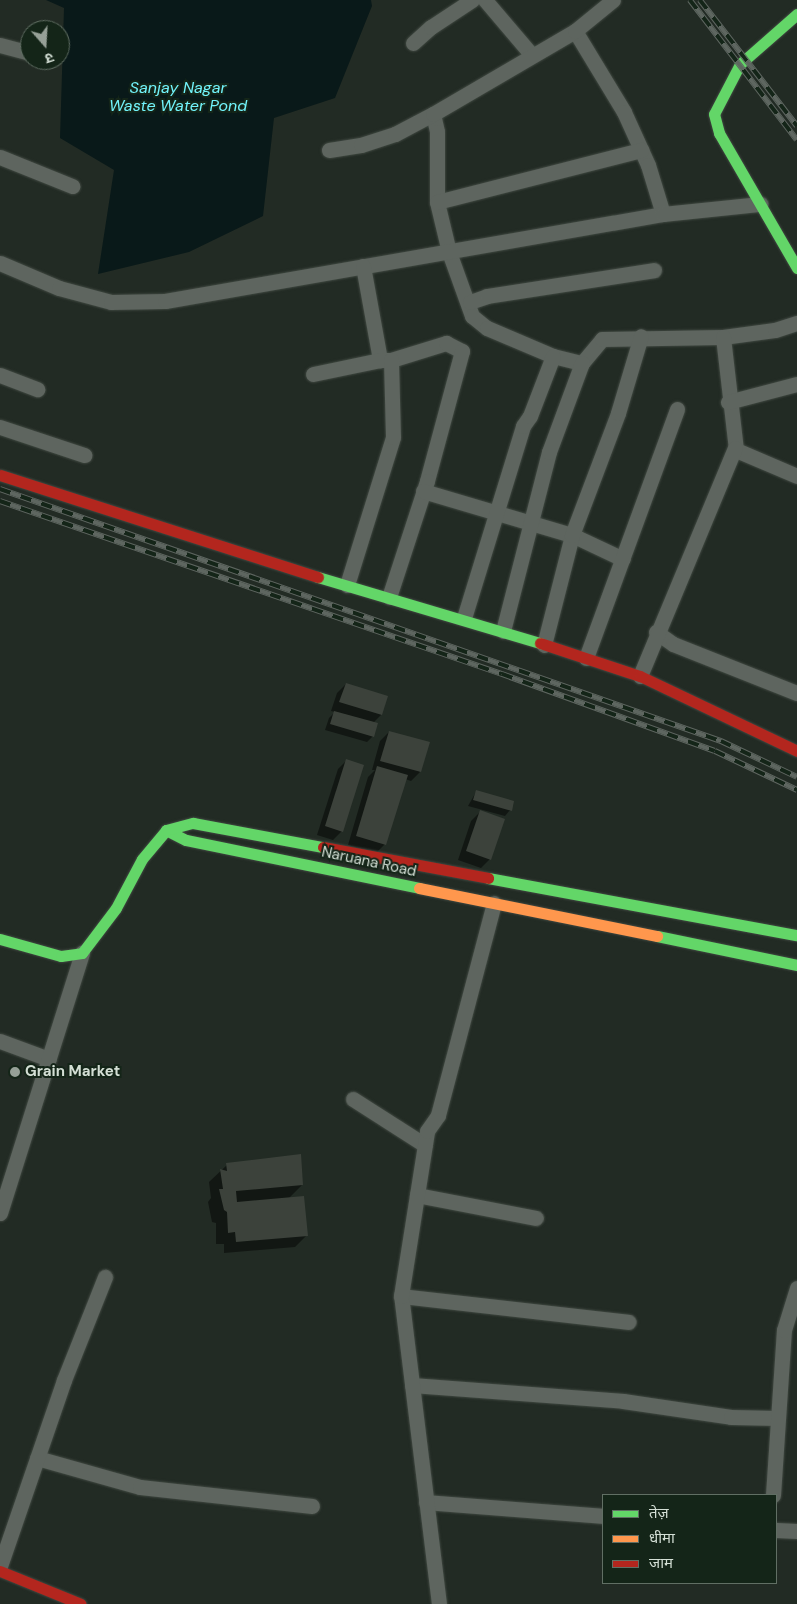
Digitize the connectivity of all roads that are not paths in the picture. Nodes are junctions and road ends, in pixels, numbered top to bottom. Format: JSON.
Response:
{"nodes":[{"id":1,"x":472,"y":0,"type":"edge"},
{"id":2,"x":486,"y":0,"type":"edge"},
{"id":3,"x":613,"y":0,"type":"edge"},
{"id":4,"x":797,"y":14,"type":"edge"},
{"id":5,"x":575,"y":31,"type":"junction"},
{"id":6,"x":413,"y":43,"type":"dead end"},
{"id":7,"x":0,"y":45,"type":"edge"},
{"id":8,"x":20,"y":51,"type":"edge"},
{"id":9,"x":532,"y":54,"type":"junction"},
{"id":10,"x":433,"y":114,"type":"junction"},
{"id":11,"x":329,"y":150,"type":"dead end"},
{"id":12,"x":641,"y":150,"type":"junction"},
{"id":13,"x":0,"y":157,"type":"edge"},
{"id":14,"x":72,"y":186,"type":"dead end"},
{"id":15,"x":436,"y":202,"type":"junction"},
{"id":16,"x":760,"y":204,"type":"junction"},
{"id":17,"x":664,"y":214,"type":"junction"},
{"id":18,"x":449,"y":252,"type":"junction"},
{"id":19,"x":0,"y":263,"type":"edge"},
{"id":20,"x":363,"y":266,"type":"junction"},
{"id":21,"x":797,"y":268,"type":"edge"},
{"id":22,"x":654,"y":270,"type":"dead end"},
{"id":23,"x":470,"y":302,"type":"junction"},
{"id":24,"x":797,"y":323,"type":"edge"},
{"id":25,"x":641,"y":336,"type":"junction"},
{"id":26,"x":722,"y":337,"type":"junction"},
{"id":27,"x":553,"y":356,"type":"junction"},
{"id":28,"x":385,"y":360,"type":"junction"},
{"id":29,"x":582,"y":363,"type":"junction"},
{"id":30,"x":313,"y":374,"type":"dead end"},
{"id":31,"x":0,"y":375,"type":"edge"},
{"id":32,"x":797,"y":384,"type":"edge"},
{"id":33,"x":37,"y":389,"type":"dead end"},
{"id":34,"x":728,"y":402,"type":"junction"},
{"id":35,"x":677,"y":409,"type":"dead end"},
{"id":36,"x":0,"y":427,"type":"edge"},
{"id":37,"x":735,"y":448,"type":"junction"},
{"id":38,"x":84,"y":455,"type":"dead end"},
{"id":39,"x":0,"y":475,"type":"edge"},
{"id":40,"x":797,"y":476,"type":"edge"},
{"id":41,"x":423,"y":491,"type":"junction"},
{"id":42,"x":497,"y":511,"type":"junction"},
{"id":43,"x":529,"y":521,"type":"junction"},
{"id":44,"x":572,"y":535,"type":"junction"},
{"id":45,"x":623,"y":559,"type":"junction"},
{"id":46,"x":347,"y":585,"type":"junction"},
{"id":47,"x":389,"y":597,"type":"junction"},
{"id":48,"x":464,"y":618,"type":"junction"},
{"id":49,"x":503,"y":631,"type":"junction"},
{"id":50,"x":656,"y":632,"type":"junction"},
{"id":51,"x":544,"y":645,"type":"junction"},
{"id":52,"x":586,"y":658,"type":"junction"},
{"id":53,"x":640,"y":676,"type":"junction"},
{"id":54,"x":797,"y":693,"type":"edge"},
{"id":55,"x":797,"y":751,"type":"edge"},
{"id":56,"x":166,"y":830,"type":"junction"},
{"id":57,"x":494,"y":903,"type":"junction"},
{"id":58,"x":797,"y":935,"type":"edge"},
{"id":59,"x":0,"y":939,"type":"edge"},
{"id":60,"x":82,"y":953,"type":"junction"},
{"id":61,"x":797,"y":965,"type":"edge"},
{"id":62,"x":0,"y":1041,"type":"edge"},
{"id":63,"x":49,"y":1060,"type":"junction"},
{"id":64,"x":353,"y":1099,"type":"dead end"},
{"id":65,"x":425,"y":1145,"type":"junction"},
{"id":66,"x":417,"y":1195,"type":"junction"},
{"id":67,"x":0,"y":1213,"type":"edge"},
{"id":68,"x":536,"y":1218,"type":"dead end"},
{"id":69,"x":105,"y":1277,"type":"dead end"},
{"id":70,"x":797,"y":1288,"type":"edge"},
{"id":71,"x":401,"y":1296,"type":"junction"},
{"id":72,"x":629,"y":1322,"type":"dead end"},
{"id":73,"x":412,"y":1386,"type":"junction"},
{"id":74,"x":778,"y":1418,"type":"junction"},
{"id":75,"x":37,"y":1458,"type":"junction"},
{"id":76,"x":773,"y":1494,"type":"edge"},
{"id":77,"x":426,"y":1502,"type":"junction"},
{"id":78,"x":312,"y":1506,"type":"dead end"},
{"id":79,"x":602,"y":1516,"type":"edge"},
{"id":80,"x":777,"y":1530,"type":"edge"},
{"id":81,"x":797,"y":1531,"type":"edge"},
{"id":82,"x":0,"y":1566,"type":"edge"},
{"id":83,"x":0,"y":1571,"type":"edge"},
{"id":84,"x":81,"y":1604,"type":"edge"},
{"id":85,"x":439,"y":1604,"type":"edge"}],
"edges":[{"from":1,"to":6,"type":"street"},
{"from":2,"to":9,"type":"street"},
{"from":3,"to":5,"type":"street"},
{"from":4,"to":16,"type":"street"},
{"from":5,"to":9,"type":"street"},
{"from":5,"to":12,"type":"street"},
{"from":7,"to":8,"type":"street"},
{"from":9,"to":10,"type":"street"},
{"from":10,"to":11,"type":"street"},
{"from":10,"to":15,"type":"street"},
{"from":12,"to":15,"type":"street"},
{"from":12,"to":17,"type":"street"},
{"from":13,"to":14,"type":"street"},
{"from":15,"to":18,"type":"street"},
{"from":16,"to":17,"type":"street"},
{"from":16,"to":21,"type":"street"},
{"from":17,"to":18,"type":"street"},
{"from":18,"to":20,"type":"street"},
{"from":18,"to":23,"type":"street"},
{"from":19,"to":20,"type":"street"},
{"from":20,"to":28,"type":"street"},
{"from":22,"to":23,"type":"street"},
{"from":23,"to":27,"type":"street"},
{"from":24,"to":26,"type":"street"},
{"from":25,"to":26,"type":"street"},
{"from":25,"to":29,"type":"street"},
{"from":25,"to":44,"type":"street"},
{"from":26,"to":34,"type":"street"},
{"from":27,"to":29,"type":"street"},
{"from":27,"to":42,"type":"street"},
{"from":28,"to":30,"type":"street"},
{"from":28,"to":41,"type":"street"},
{"from":28,"to":46,"type":"street"},
{"from":29,"to":43,"type":"street"},
{"from":31,"to":33,"type":"street"},
{"from":32,"to":34,"type":"street"},
{"from":34,"to":37,"type":"street"},
{"from":35,"to":45,"type":"street"},
{"from":36,"to":38,"type":"street"},
{"from":37,"to":40,"type":"street"},
{"from":37,"to":50,"type":"street"},
{"from":39,"to":46,"type":"street"},
{"from":41,"to":42,"type":"street"},
{"from":41,"to":47,"type":"street"},
{"from":42,"to":43,"type":"street"},
{"from":42,"to":48,"type":"street"},
{"from":43,"to":44,"type":"street"},
{"from":43,"to":49,"type":"street"},
{"from":44,"to":45,"type":"street"},
{"from":44,"to":51,"type":"street"},
{"from":45,"to":52,"type":"street"},
{"from":46,"to":47,"type":"street"},
{"from":47,"to":48,"type":"street"},
{"from":48,"to":49,"type":"street"},
{"from":49,"to":51,"type":"street"},
{"from":50,"to":53,"type":"street"},
{"from":50,"to":54,"type":"street"},
{"from":51,"to":52,"type":"street"},
{"from":52,"to":53,"type":"street"},
{"from":53,"to":55,"type":"street"},
{"from":56,"to":57,"type":"street","name":"Naruana Road"},
{"from":56,"to":58,"type":"street"},
{"from":56,"to":60,"type":"street"},
{"from":57,"to":61,"type":"street","name":"Naruana Road"},
{"from":57,"to":65,"type":"street"},
{"from":59,"to":60,"type":"street"},
{"from":60,"to":63,"type":"street"},
{"from":62,"to":63,"type":"street"},
{"from":63,"to":67,"type":"street"},
{"from":64,"to":65,"type":"street"},
{"from":65,"to":66,"type":"street"},
{"from":66,"to":68,"type":"street"},
{"from":66,"to":71,"type":"street"},
{"from":69,"to":75,"type":"street"},
{"from":70,"to":74,"type":"street"},
{"from":71,"to":72,"type":"street"},
{"from":71,"to":73,"type":"street"},
{"from":73,"to":74,"type":"street"},
{"from":73,"to":77,"type":"street"},
{"from":74,"to":76,"type":"street"},
{"from":75,"to":78,"type":"street"},
{"from":75,"to":82,"type":"street"},
{"from":77,"to":79,"type":"street"},
{"from":77,"to":85,"type":"street"},
{"from":80,"to":81,"type":"street"},
{"from":83,"to":84,"type":"street"}]}
